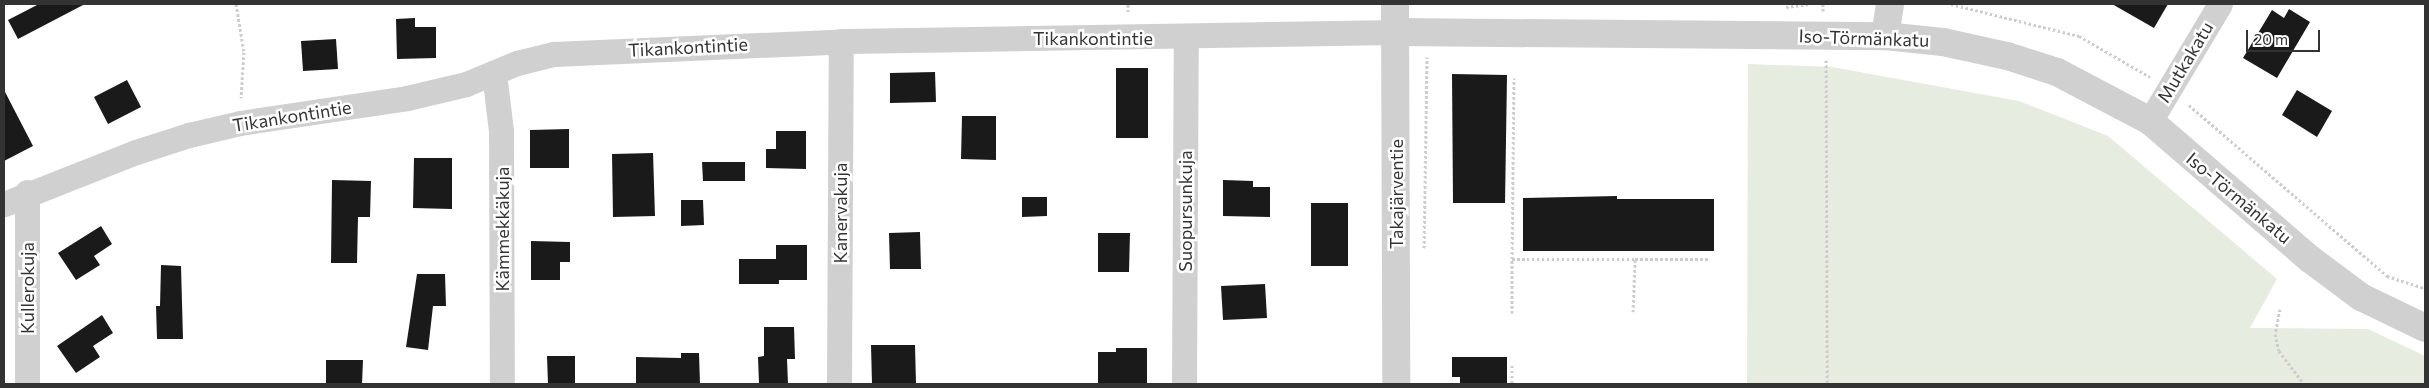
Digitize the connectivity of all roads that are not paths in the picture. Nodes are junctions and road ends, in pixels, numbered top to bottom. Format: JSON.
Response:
{"nodes":[{"id":1,"x":1395,"y":4,"type":"edge"},
{"id":2,"x":1890,"y":4,"type":"edge"},
{"id":3,"x":2220,"y":4,"type":"edge"},
{"id":4,"x":1396,"y":32,"type":"junction"},
{"id":5,"x":1885,"y":36,"type":"junction"},
{"id":6,"x":1186,"y":38,"type":"junction"},
{"id":7,"x":841,"y":41,"type":"junction"},
{"id":8,"x":494,"y":73,"type":"junction"},
{"id":9,"x":2150,"y":121,"type":"junction"},
{"id":10,"x":27,"y":192,"type":"junction"},
{"id":11,"x":4,"y":204,"type":"edge"},
{"id":12,"x":2425,"y":328,"type":"edge"},
{"id":13,"x":27,"y":384,"type":"edge"},
{"id":14,"x":502,"y":384,"type":"edge"},
{"id":15,"x":839,"y":384,"type":"edge"},
{"id":16,"x":1184,"y":384,"type":"edge"},
{"id":17,"x":1396,"y":384,"type":"edge"}],
"edges":[{"from":1,"to":4,"type":"street","name":"Takajärventie"},
{"from":2,"to":5,"type":"street"},
{"from":3,"to":9,"type":"street","name":"Mutkakatu"},
{"from":4,"to":5,"type":"street","name":"Iso-Törmänkatu"},
{"from":4,"to":6,"type":"street","name":"Tikankontintie"},
{"from":4,"to":17,"type":"street","name":"Takajärventie"},
{"from":5,"to":9,"type":"street","name":"Iso-Törmänkatu"},
{"from":6,"to":7,"type":"street","name":"Tikankontintie"},
{"from":6,"to":16,"type":"street","name":"Suopursunkuja"},
{"from":7,"to":8,"type":"street","name":"Tikankontintie"},
{"from":7,"to":15,"type":"street","name":"Kanervakuja"},
{"from":8,"to":10,"type":"street","name":"Tikankontintie"},
{"from":8,"to":14,"type":"street","name":"Kämmekkäkuja"},
{"from":9,"to":12,"type":"street","name":"Iso-Törmänkatu"},
{"from":10,"to":11,"type":"street","name":"Tikankontintie"},
{"from":10,"to":13,"type":"street","name":"Kullerokuja"}]}
